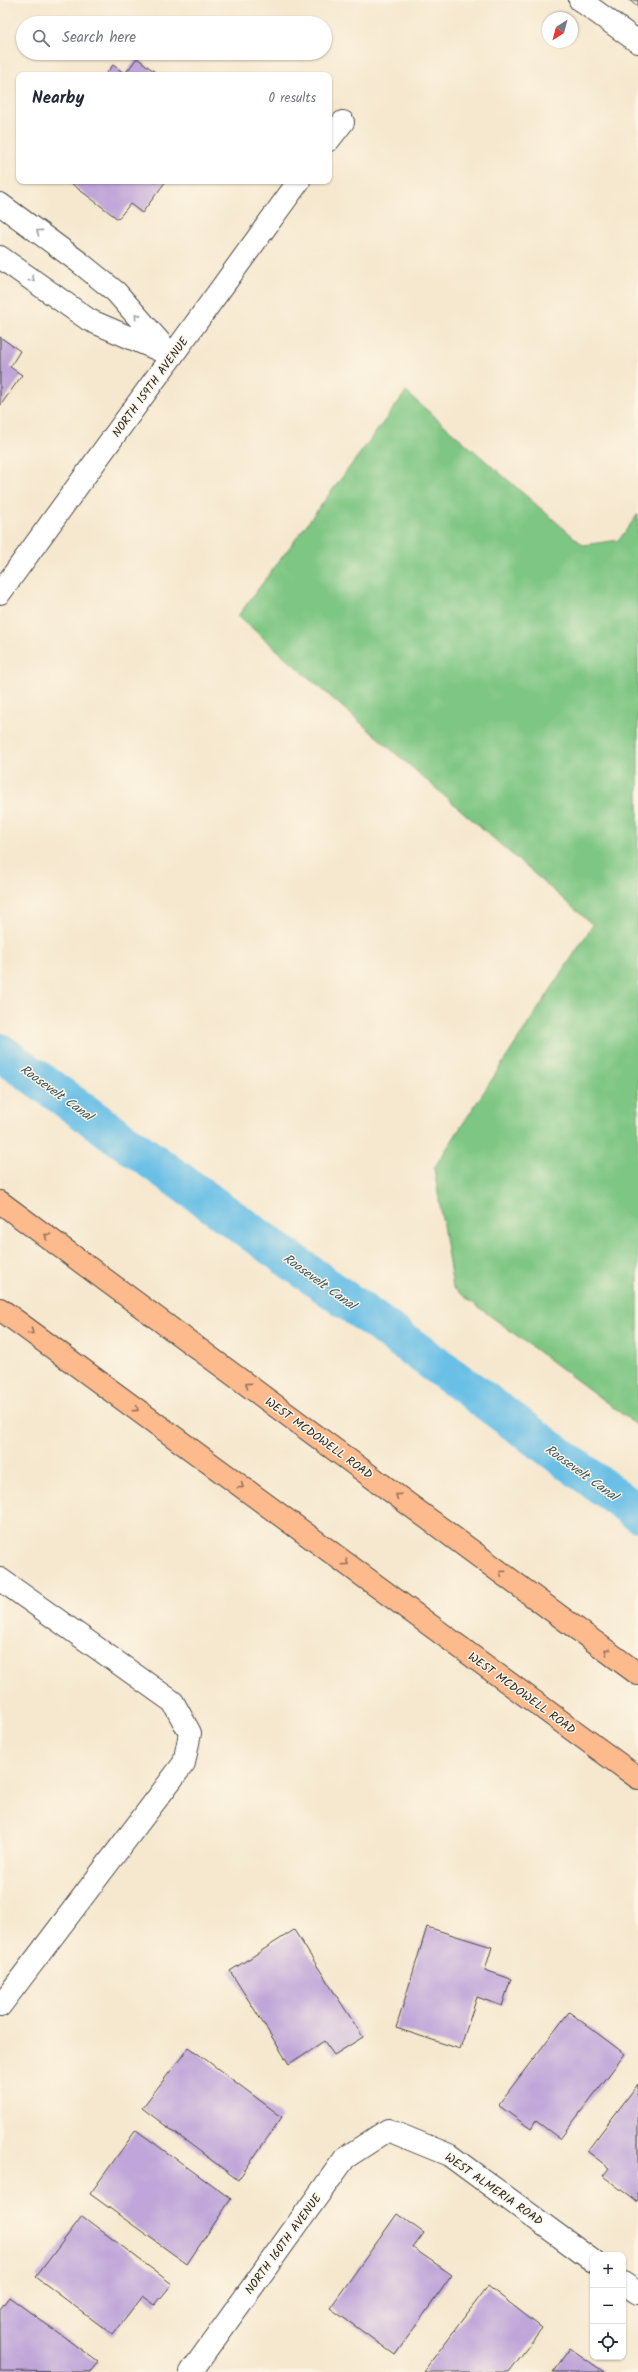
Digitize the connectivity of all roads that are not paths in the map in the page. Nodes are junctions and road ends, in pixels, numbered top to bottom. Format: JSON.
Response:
{"nodes":[{"id":1,"x":580,"y":0,"type":"edge"},
{"id":2,"x":638,"y":42,"type":"edge"},
{"id":3,"x":343,"y":122,"type":"dead end"},
{"id":4,"x":332,"y":136,"type":"edge"},
{"id":5,"x":297,"y":184,"type":"edge"},
{"id":6,"x":0,"y":204,"type":"edge"},
{"id":7,"x":0,"y":257,"type":"edge"},
{"id":8,"x":172,"y":356,"type":"junction"},
{"id":9,"x":0,"y":593,"type":"edge"},
{"id":10,"x":0,"y":1202,"type":"edge"},
{"id":11,"x":0,"y":1309,"type":"edge"},
{"id":12,"x":0,"y":1579,"type":"edge"},
{"id":13,"x":638,"y":1674,"type":"edge"},
{"id":14,"x":638,"y":1778,"type":"edge"},
{"id":15,"x":0,"y":2006,"type":"edge"},
{"id":16,"x":388,"y":2130,"type":"joint"},
{"id":17,"x":590,"y":2259,"type":"edge"},
{"id":18,"x":626,"y":2284,"type":"edge"},
{"id":19,"x":638,"y":2294,"type":"edge"},
{"id":20,"x":191,"y":2372,"type":"edge"}],
"edges":[{"from":1,"to":2,"type":"street"},
{"from":3,"to":4,"type":"street"},
{"from":5,"to":8,"type":"street","name":"NORTH 159TH AVENUE"},
{"from":8,"to":6,"type":"street","one_way":true},
{"from":7,"to":8,"type":"street","one_way":true},
{"from":8,"to":9,"type":"street","name":"NORTH 159TH AVENUE"},
{"from":13,"to":10,"type":"main road","name":"WEST MCDOWELL ROAD","one_way":true},
{"from":11,"to":14,"type":"main road","name":"WEST MCDOWELL ROAD","one_way":true},
{"from":12,"to":15,"type":"street"},
{"from":16,"to":17,"type":"street","name":"WEST ALMERIA ROAD"},
{"from":16,"to":20,"type":"street","name":"NORTH 160TH AVENUE"},
{"from":18,"to":19,"type":"street"}]}
